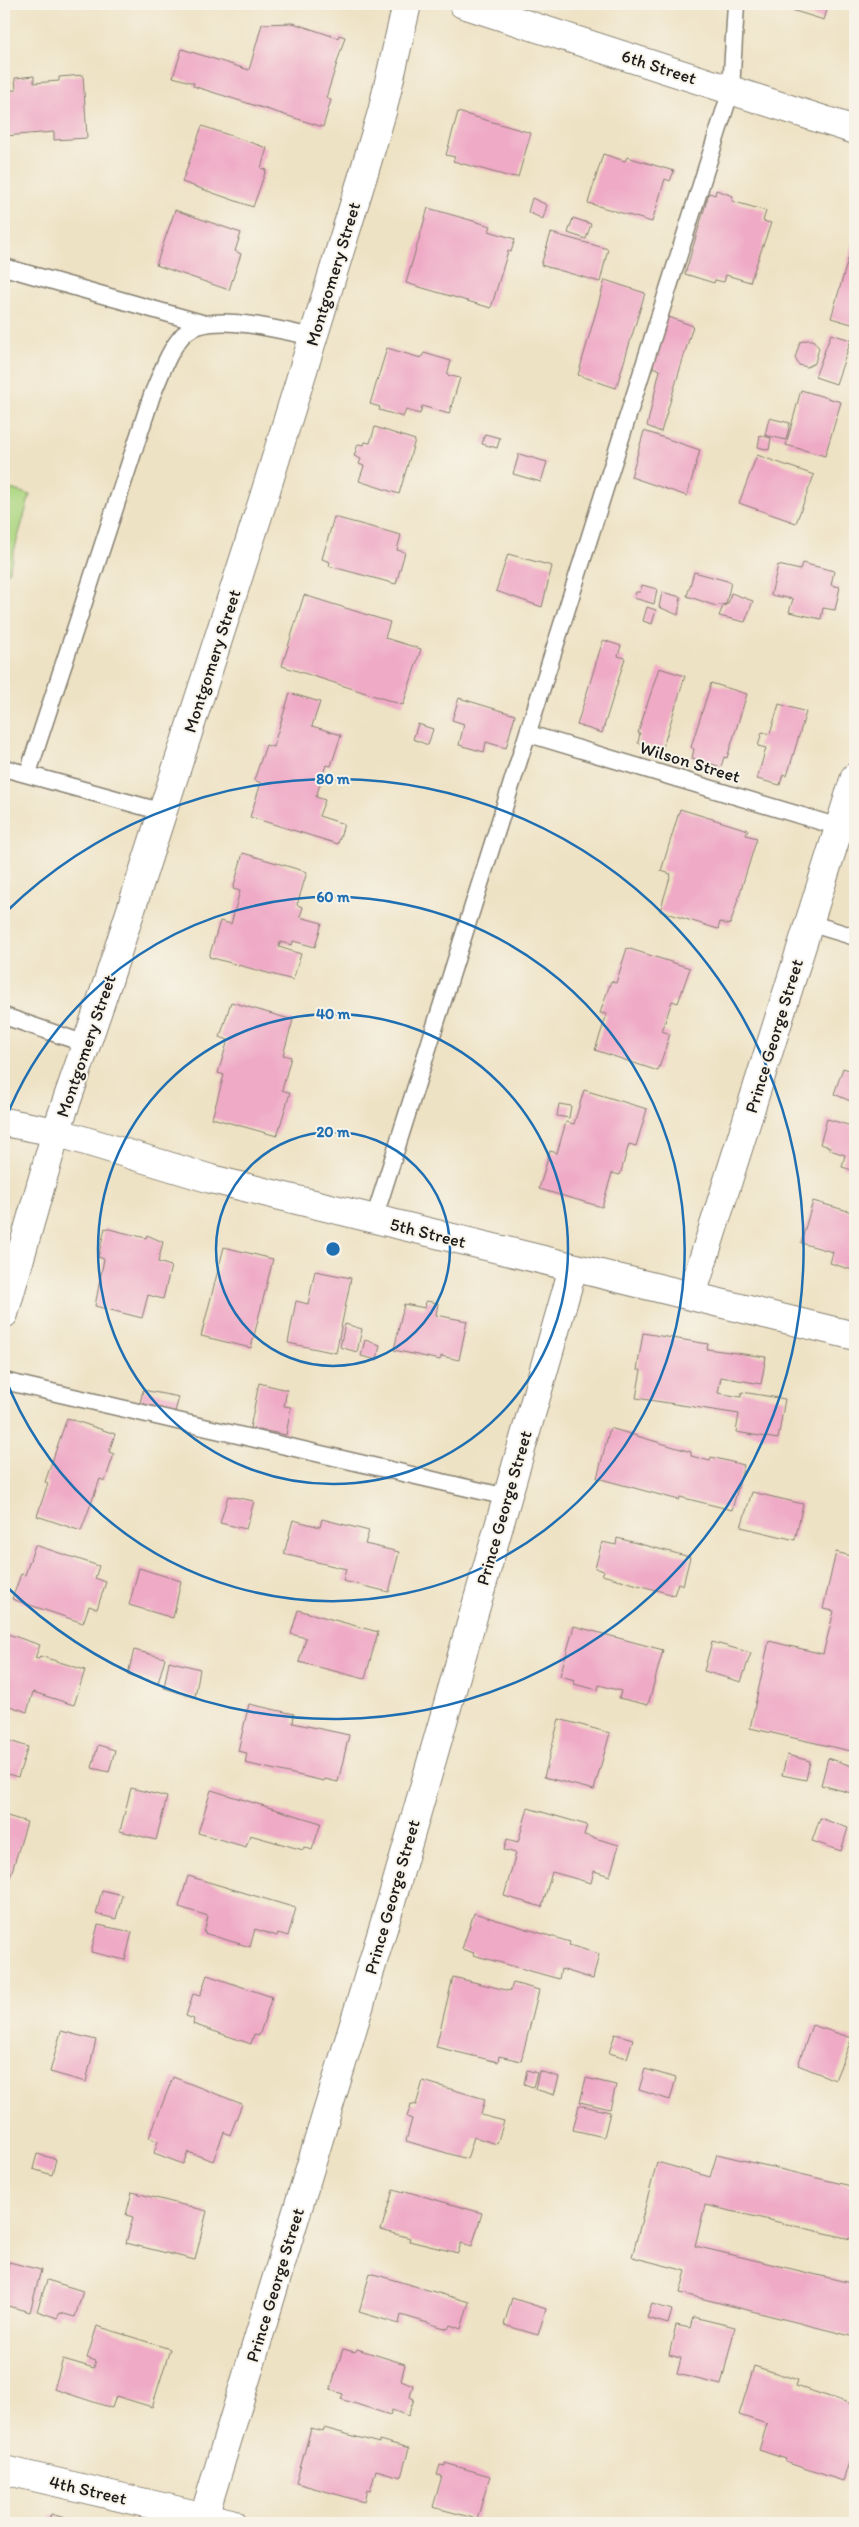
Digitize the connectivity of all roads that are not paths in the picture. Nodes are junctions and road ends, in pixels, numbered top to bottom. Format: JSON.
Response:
{"nodes":[{"id":1,"x":407,"y":4,"type":"edge"},
{"id":2,"x":463,"y":4,"type":"edge"},
{"id":3,"x":736,"y":4,"type":"edge"},
{"id":4,"x":731,"y":90,"type":"junction"},
{"id":5,"x":855,"y":130,"type":"edge"},
{"id":6,"x":4,"y":267,"type":"edge"},
{"id":7,"x":205,"y":324,"type":"junction"},
{"id":8,"x":314,"y":337,"type":"junction"},
{"id":9,"x":529,"y":734,"type":"junction"},
{"id":10,"x":4,"y":768,"type":"edge"},
{"id":11,"x":28,"y":773,"type":"junction"},
{"id":12,"x":855,"y":777,"type":"edge"},
{"id":13,"x":163,"y":812,"type":"junction"},
{"id":14,"x":839,"y":828,"type":"junction"},
{"id":15,"x":809,"y":923,"type":"junction"},
{"id":16,"x":855,"y":937,"type":"edge"},
{"id":17,"x":4,"y":1016,"type":"edge"},
{"id":18,"x":86,"y":1044,"type":"junction"},
{"id":19,"x":4,"y":1122,"type":"edge"},
{"id":20,"x":56,"y":1132,"type":"junction"},
{"id":21,"x":374,"y":1219,"type":"junction"},
{"id":22,"x":573,"y":1268,"type":"junction"},
{"id":23,"x":692,"y":1295,"type":"junction"},
{"id":24,"x":4,"y":1314,"type":"edge"},
{"id":25,"x":855,"y":1336,"type":"edge"},
{"id":26,"x":4,"y":1381,"type":"edge"},
{"id":27,"x":507,"y":1497,"type":"junction"},
{"id":28,"x":4,"y":2470,"type":"edge"},
{"id":29,"x":203,"y":2520,"type":"edge"},
{"id":30,"x":231,"y":2523,"type":"edge"}],
"edges":[{"from":1,"to":8,"type":"street","name":"Montgomery Street"},
{"from":2,"to":4,"type":"street","name":"6th Street"},
{"from":3,"to":4,"type":"lane"},
{"from":4,"to":5,"type":"street","name":"6th Street"},
{"from":4,"to":9,"type":"lane"},
{"from":6,"to":7,"type":"lane"},
{"from":7,"to":8,"type":"lane"},
{"from":7,"to":11,"type":"lane"},
{"from":8,"to":13,"type":"street","name":"Montgomery Street"},
{"from":9,"to":14,"type":"lane","name":"Wilson Street"},
{"from":9,"to":21,"type":"lane"},
{"from":10,"to":11,"type":"lane"},
{"from":11,"to":13,"type":"lane"},
{"from":12,"to":14,"type":"street","name":"Prince George Street"},
{"from":13,"to":18,"type":"street","name":"Montgomery Street"},
{"from":14,"to":15,"type":"street","name":"Prince George Street"},
{"from":15,"to":16,"type":"lane"},
{"from":15,"to":23,"type":"street","name":"Prince George Street"},
{"from":17,"to":18,"type":"lane"},
{"from":18,"to":20,"type":"street","name":"Montgomery Street"},
{"from":19,"to":20,"type":"street","name":"5th Street"},
{"from":20,"to":21,"type":"street","name":"5th Street"},
{"from":20,"to":24,"type":"street","name":"Montgomery Street"},
{"from":21,"to":22,"type":"street","name":"5th Street"},
{"from":22,"to":23,"type":"street","name":"5th Street"},
{"from":22,"to":27,"type":"street","name":"Prince George Street"},
{"from":23,"to":25,"type":"street","name":"5th Street"},
{"from":26,"to":27,"type":"lane"},
{"from":27,"to":29,"type":"street","name":"Prince George Street"},
{"from":28,"to":29,"type":"street","name":"4th Street"},
{"from":29,"to":30,"type":"street","name":"4th Street"}]}
